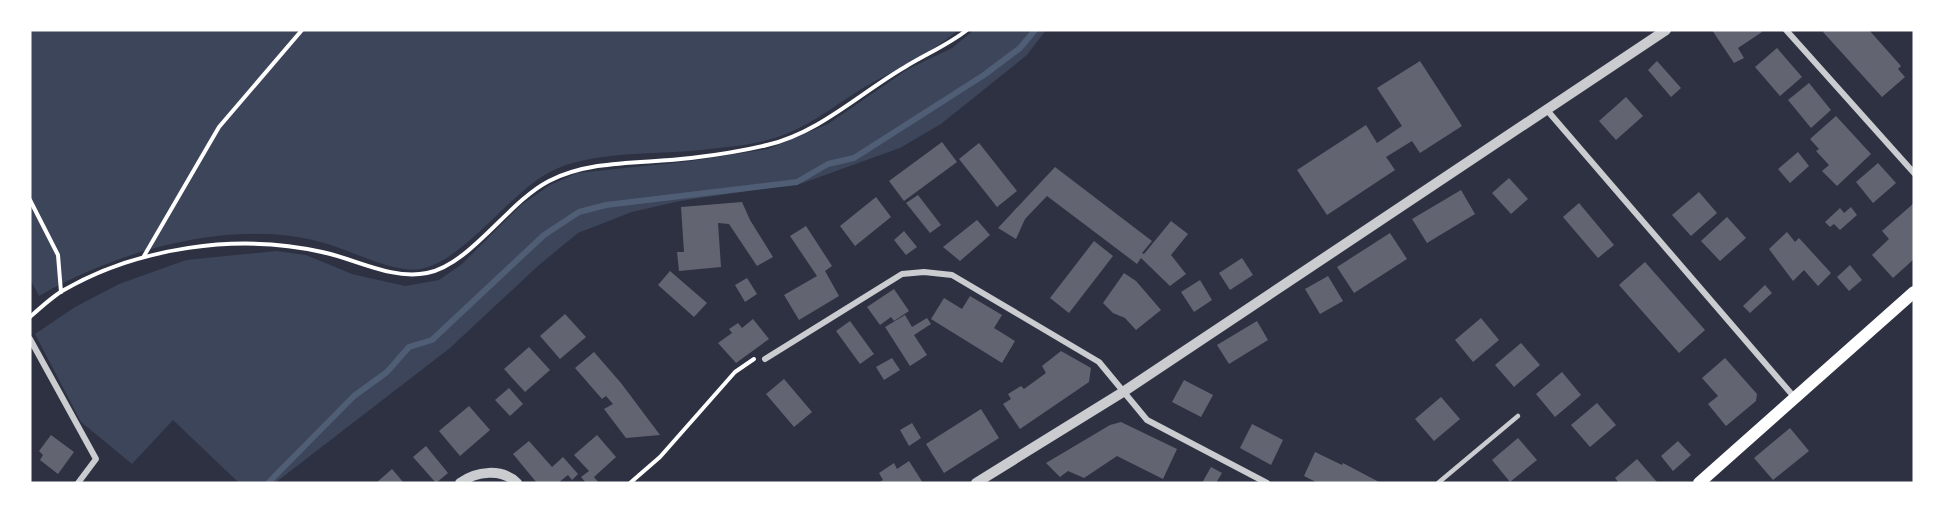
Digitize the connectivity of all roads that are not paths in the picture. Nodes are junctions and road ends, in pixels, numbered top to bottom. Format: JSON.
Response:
{"nodes":[{"id":1,"x":1666,"y":30,"type":"edge"},
{"id":2,"x":1786,"y":30,"type":"edge"},
{"id":3,"x":1546,"y":109,"type":"junction"},
{"id":4,"x":1914,"y":173,"type":"edge"},
{"id":5,"x":1914,"y":292,"type":"edge"},
{"id":6,"x":30,"y":339,"type":"edge"},
{"id":7,"x":765,"y":359,"type":"road end"},
{"id":8,"x":1123,"y":392,"type":"junction"},
{"id":9,"x":1796,"y":398,"type":"junction"},
{"id":10,"x":1518,"y":416,"type":"dead end"},
{"id":11,"x":78,"y":483,"type":"edge"},
{"id":12,"x":460,"y":483,"type":"edge"},
{"id":13,"x":517,"y":483,"type":"edge"},
{"id":14,"x":976,"y":483,"type":"edge"},
{"id":15,"x":1267,"y":483,"type":"edge"},
{"id":16,"x":1438,"y":483,"type":"edge"},
{"id":17,"x":1699,"y":483,"type":"edge"}],
"edges":[{"from":1,"to":3,"type":"street"},
{"from":2,"to":4,"type":"street"},
{"from":3,"to":8,"type":"street"},
{"from":3,"to":9,"type":"street"},
{"from":5,"to":9,"type":"main road"},
{"from":6,"to":11,"type":"street"},
{"from":7,"to":8,"type":"street"},
{"from":8,"to":14,"type":"street"},
{"from":8,"to":15,"type":"street"},
{"from":9,"to":17,"type":"main road"},
{"from":10,"to":16,"type":"lane"},
{"from":12,"to":13,"type":"street"}]}
